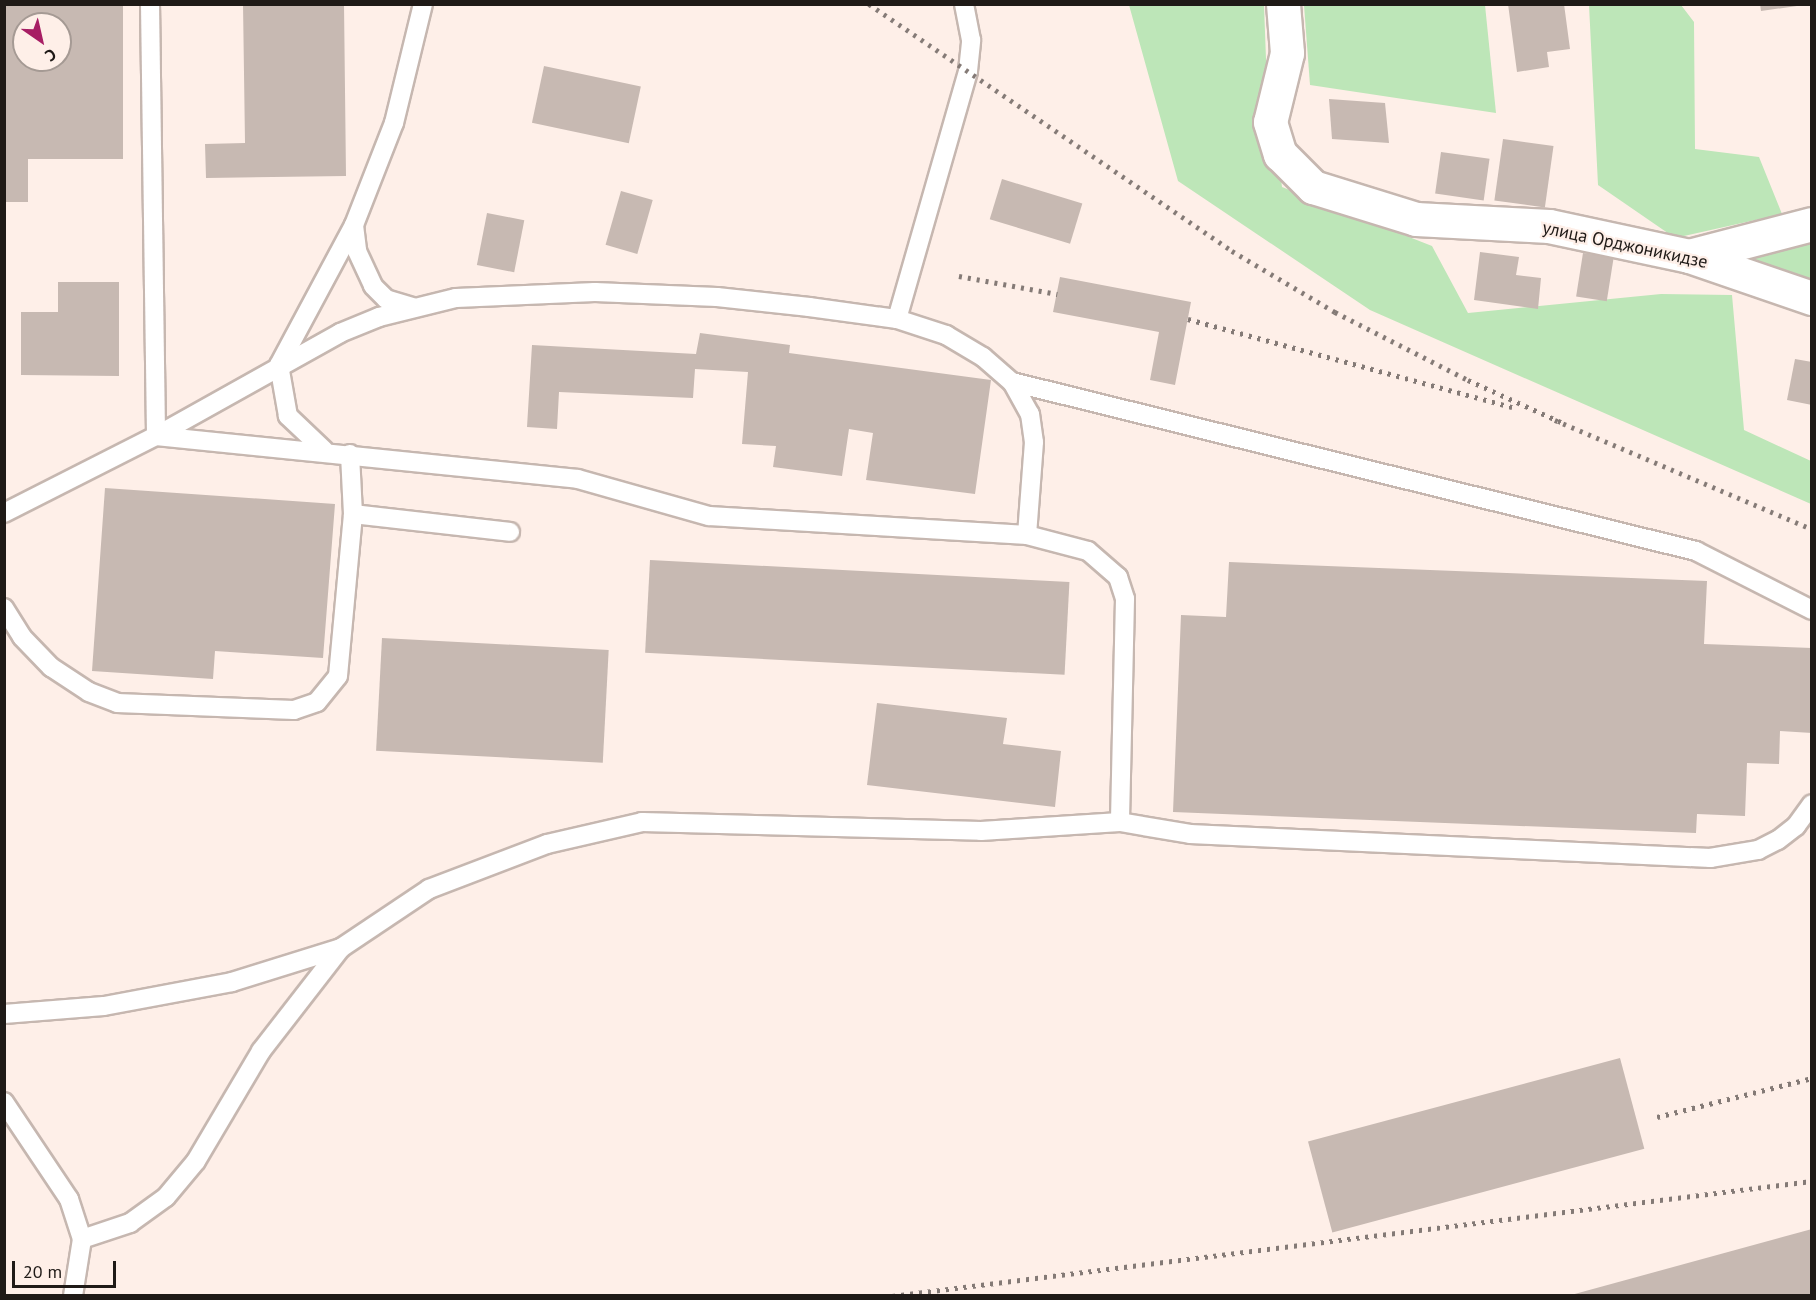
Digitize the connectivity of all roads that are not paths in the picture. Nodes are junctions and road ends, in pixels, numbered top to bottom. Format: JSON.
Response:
{"nodes":[{"id":1,"x":150,"y":4,"type":"edge"},
{"id":2,"x":423,"y":4,"type":"edge"},
{"id":3,"x":964,"y":4,"type":"edge"},
{"id":4,"x":1283,"y":4,"type":"edge"},
{"id":5,"x":1812,"y":224,"type":"edge"},
{"id":6,"x":354,"y":225,"type":"junction"},
{"id":7,"x":1689,"y":256,"type":"junction"},
{"id":8,"x":1812,"y":298,"type":"edge"},
{"id":9,"x":413,"y":307,"type":"junction"},
{"id":10,"x":897,"y":319,"type":"junction"},
{"id":11,"x":279,"y":365,"type":"junction"},
{"id":12,"x":1012,"y":382,"type":"junction"},
{"id":13,"x":156,"y":436,"type":"junction"},
{"id":14,"x":324,"y":450,"type":"junction"},
{"id":15,"x":350,"y":454,"type":"junction"},
{"id":16,"x":4,"y":513,"type":"edge"},
{"id":17,"x":353,"y":514,"type":"junction"},
{"id":18,"x":510,"y":532,"type":"dead end"},
{"id":19,"x":1027,"y":535,"type":"junction"},
{"id":20,"x":4,"y":608,"type":"edge"},
{"id":21,"x":1812,"y":610,"type":"edge"},
{"id":22,"x":1812,"y":804,"type":"edge"},
{"id":23,"x":1120,"y":822,"type":"junction"},
{"id":24,"x":340,"y":948,"type":"junction"},
{"id":25,"x":4,"y":1014,"type":"edge"},
{"id":26,"x":4,"y":1102,"type":"edge"},
{"id":27,"x":82,"y":1239,"type":"junction"},
{"id":28,"x":73,"y":1296,"type":"edge"}],
"edges":[{"from":1,"to":13,"type":"lane"},
{"from":2,"to":6,"type":"lane"},
{"from":3,"to":10,"type":"lane"},
{"from":4,"to":7,"type":"street","name":"улица Орджоникидзе"},
{"from":5,"to":7,"type":"street"},
{"from":6,"to":9,"type":"lane"},
{"from":6,"to":11,"type":"lane"},
{"from":7,"to":8,"type":"street","name":"улица Орджоникидзе"},
{"from":9,"to":10,"type":"lane"},
{"from":9,"to":11,"type":"lane"},
{"from":10,"to":12,"type":"lane"},
{"from":11,"to":13,"type":"lane"},
{"from":11,"to":14,"type":"lane"},
{"from":12,"to":19,"type":"lane"},
{"from":12,"to":21,"type":"lane"},
{"from":13,"to":14,"type":"lane"},
{"from":13,"to":16,"type":"lane"},
{"from":14,"to":15,"type":"lane"},
{"from":15,"to":17,"type":"lane"},
{"from":15,"to":19,"type":"lane"},
{"from":17,"to":18,"type":"lane"},
{"from":17,"to":20,"type":"lane"},
{"from":19,"to":23,"type":"lane"},
{"from":22,"to":23,"type":"lane"},
{"from":23,"to":24,"type":"lane"},
{"from":24,"to":25,"type":"lane"},
{"from":24,"to":27,"type":"lane"},
{"from":26,"to":27,"type":"lane"},
{"from":27,"to":28,"type":"lane"}]}
